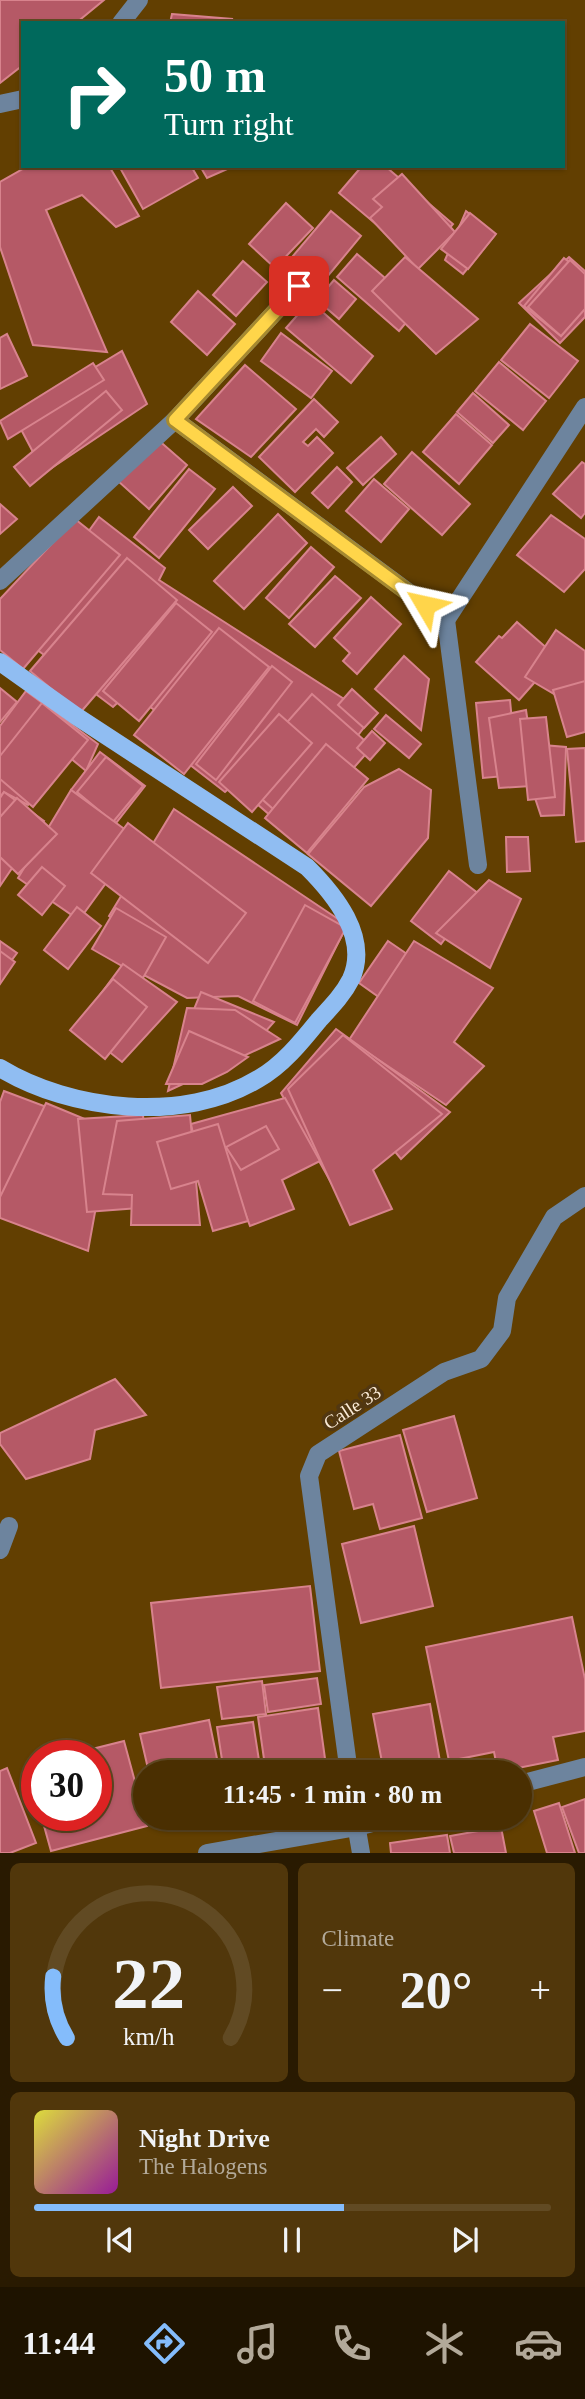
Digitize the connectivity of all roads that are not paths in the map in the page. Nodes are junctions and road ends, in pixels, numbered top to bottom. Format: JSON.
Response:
{"nodes":[{"id":1,"x":139,"y":0,"type":"edge"},
{"id":2,"x":123,"y":21,"type":"edge"},
{"id":3,"x":21,"y":99,"type":"edge"},
{"id":4,"x":0,"y":104,"type":"edge"},
{"id":5,"x":299,"y":286,"type":"dead end"},
{"id":6,"x":585,"y":407,"type":"edge"},
{"id":7,"x":175,"y":420,"type":"junction"},
{"id":8,"x":0,"y":581,"type":"edge"},
{"id":9,"x":446,"y":620,"type":"junction"},
{"id":10,"x":0,"y":662,"type":"edge"},
{"id":11,"x":478,"y":865,"type":"dead end"},
{"id":12,"x":0,"y":1068,"type":"edge"},
{"id":13,"x":585,"y":1196,"type":"edge"},
{"id":14,"x":9,"y":1526,"type":"dead end"},
{"id":15,"x":0,"y":1550,"type":"edge"},
{"id":16,"x":347,"y":1760,"type":"edge"},
{"id":17,"x":585,"y":1767,"type":"edge"},
{"id":18,"x":532,"y":1781,"type":"edge"},
{"id":19,"x":321,"y":1830,"type":"edge"},
{"id":20,"x":357,"y":1830,"type":"edge"},
{"id":21,"x":207,"y":1853,"type":"edge"},
{"id":22,"x":361,"y":1853,"type":"edge"}],
"edges":[{"from":1,"to":2,"type":"street"},
{"from":3,"to":4,"type":"street"},
{"from":5,"to":7,"type":"street"},
{"from":6,"to":9,"type":"street"},
{"from":7,"to":8,"type":"street"},
{"from":7,"to":9,"type":"street"},
{"from":9,"to":11,"type":"street"},
{"from":10,"to":12,"type":"main road"},
{"from":13,"to":16,"type":"street","name":"Calle 33"},
{"from":14,"to":15,"type":"street"},
{"from":17,"to":18,"type":"street"},
{"from":19,"to":21,"type":"street"},
{"from":20,"to":22,"type":"street"}]}
